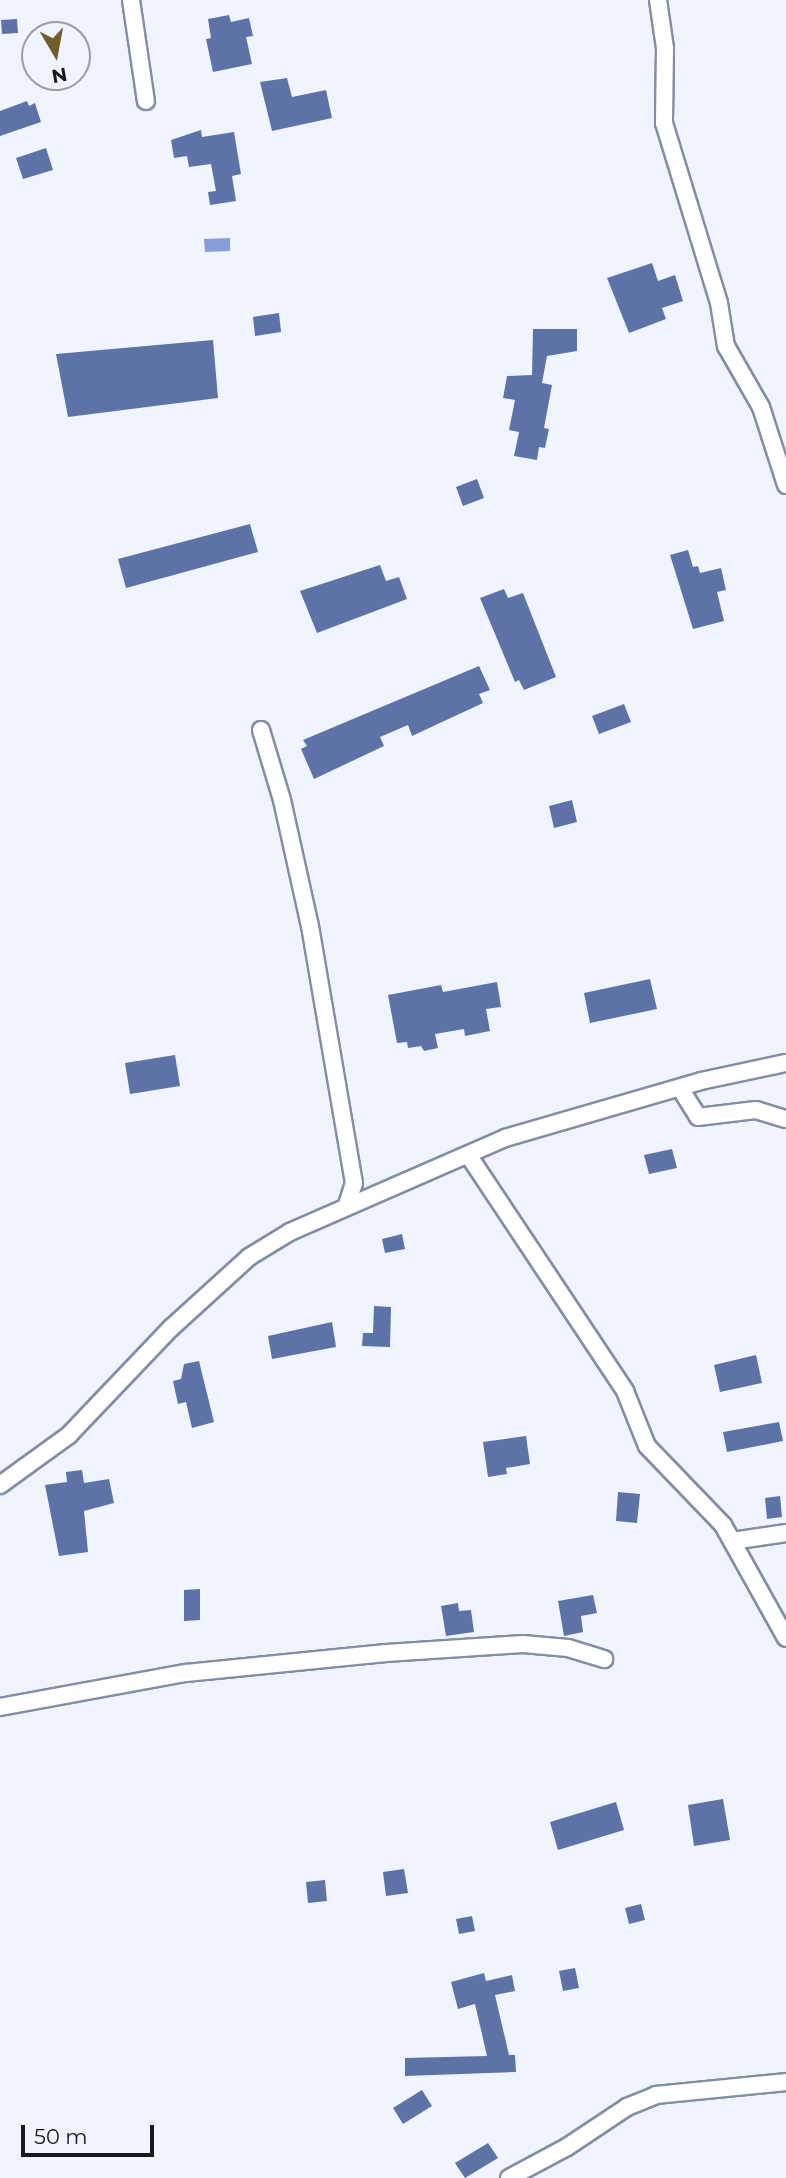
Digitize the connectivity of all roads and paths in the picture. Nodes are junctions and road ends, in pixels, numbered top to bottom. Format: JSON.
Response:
{"nodes":[{"id":1,"x":131,"y":0,"type":"edge"},
{"id":2,"x":657,"y":0,"type":"edge"},
{"id":3,"x":146,"y":101,"type":"dead end"},
{"id":4,"x":786,"y":485,"type":"edge"},
{"id":5,"x":261,"y":730,"type":"dead end"},
{"id":6,"x":786,"y":1063,"type":"edge"},
{"id":7,"x":680,"y":1088,"type":"junction"},
{"id":8,"x":786,"y":1119,"type":"edge"},
{"id":9,"x":469,"y":1156,"type":"junction"},
{"id":10,"x":347,"y":1205,"type":"junction"},
{"id":11,"x":0,"y":1485,"type":"edge"},
{"id":12,"x":786,"y":1533,"type":"edge"},
{"id":13,"x":732,"y":1541,"type":"junction"},
{"id":14,"x":786,"y":1638,"type":"edge"},
{"id":15,"x":604,"y":1659,"type":"dead end"},
{"id":16,"x":0,"y":1707,"type":"edge"},
{"id":17,"x":786,"y":2082,"type":"edge"},
{"id":18,"x":509,"y":2178,"type":"edge"}],
"edges":[{"from":1,"to":3,"type":"street"},
{"from":2,"to":4,"type":"street"},
{"from":5,"to":10,"type":"street"},
{"from":6,"to":7,"type":"street"},
{"from":7,"to":8,"type":"street"},
{"from":7,"to":9,"type":"street"},
{"from":9,"to":10,"type":"street"},
{"from":9,"to":13,"type":"street"},
{"from":10,"to":11,"type":"street"},
{"from":12,"to":13,"type":"street"},
{"from":13,"to":14,"type":"street"},
{"from":15,"to":16,"type":"street"},
{"from":17,"to":18,"type":"street"}]}
